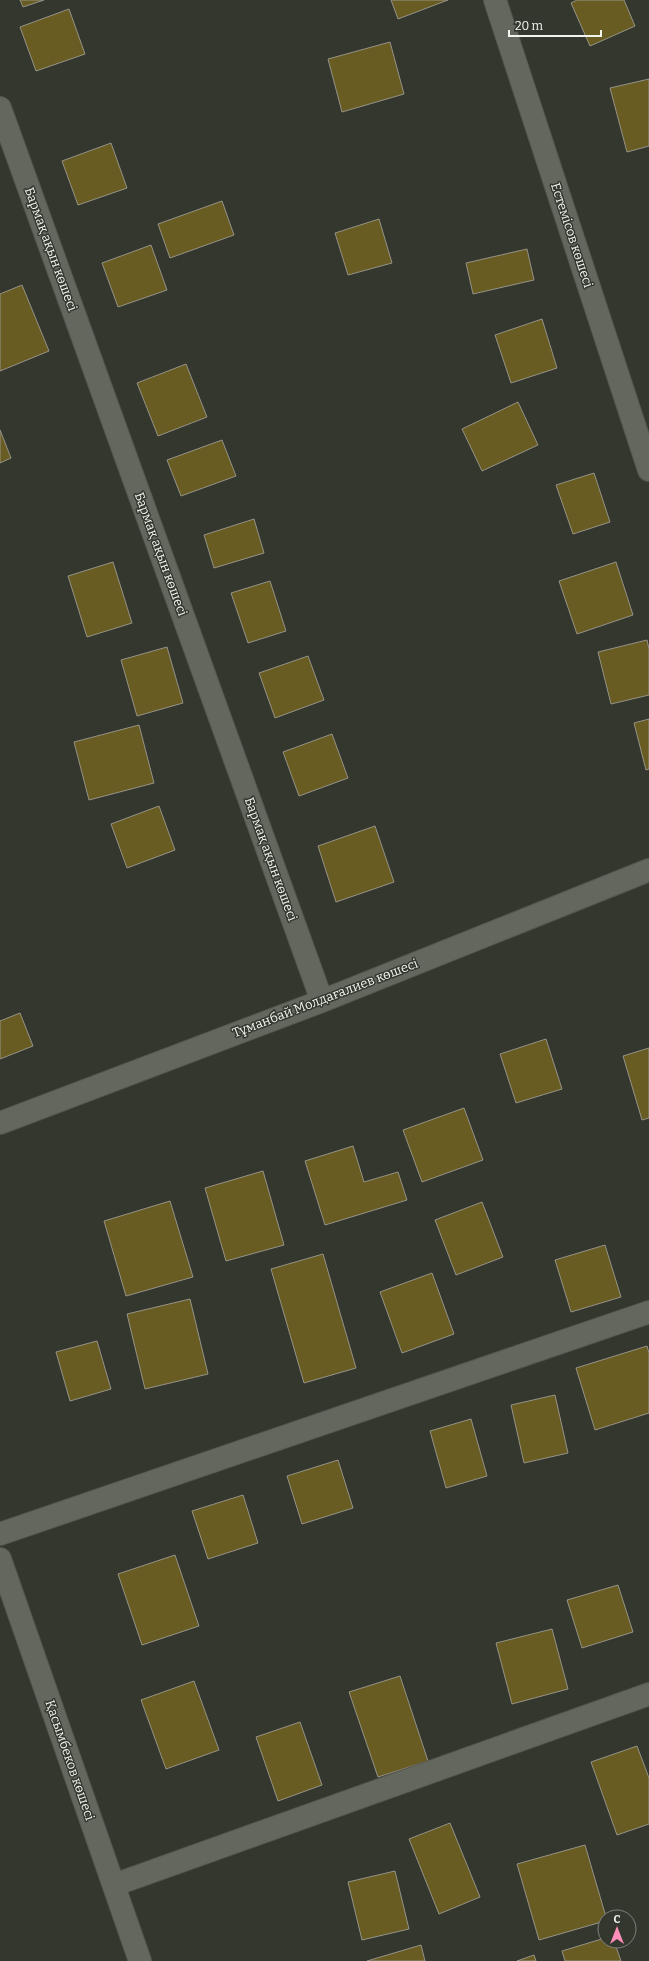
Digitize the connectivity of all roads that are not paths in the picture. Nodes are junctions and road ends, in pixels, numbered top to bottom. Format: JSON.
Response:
{"nodes":[{"id":1,"x":495,"y":0,"type":"edge"},
{"id":2,"x":0,"y":108,"type":"edge"},
{"id":3,"x":649,"y":470,"type":"edge"},
{"id":4,"x":649,"y":870,"type":"edge"},
{"id":5,"x":322,"y":1000,"type":"junction"},
{"id":6,"x":0,"y":1123,"type":"edge"},
{"id":7,"x":649,"y":1312,"type":"edge"},
{"id":8,"x":0,"y":1534,"type":"edge"},
{"id":9,"x":0,"y":1559,"type":"edge"},
{"id":10,"x":649,"y":1694,"type":"edge"},
{"id":11,"x":114,"y":1885,"type":"junction"},
{"id":12,"x":140,"y":1961,"type":"edge"}],
"edges":[{"from":1,"to":3,"type":"street","name":"Естемісов көшесі"},
{"from":2,"to":5,"type":"street","name":"Бармақ ақын көшесі"},
{"from":4,"to":5,"type":"street","name":"Тұманбай Молдағалиев көшесі"},
{"from":5,"to":6,"type":"street","name":"Тұманбай Молдағалиев көшесі"},
{"from":7,"to":8,"type":"street"},
{"from":9,"to":11,"type":"street","name":"Қасымбеков көшесі"},
{"from":10,"to":11,"type":"street"},
{"from":11,"to":12,"type":"street","name":"Қасымбеков көшесі"}]}
